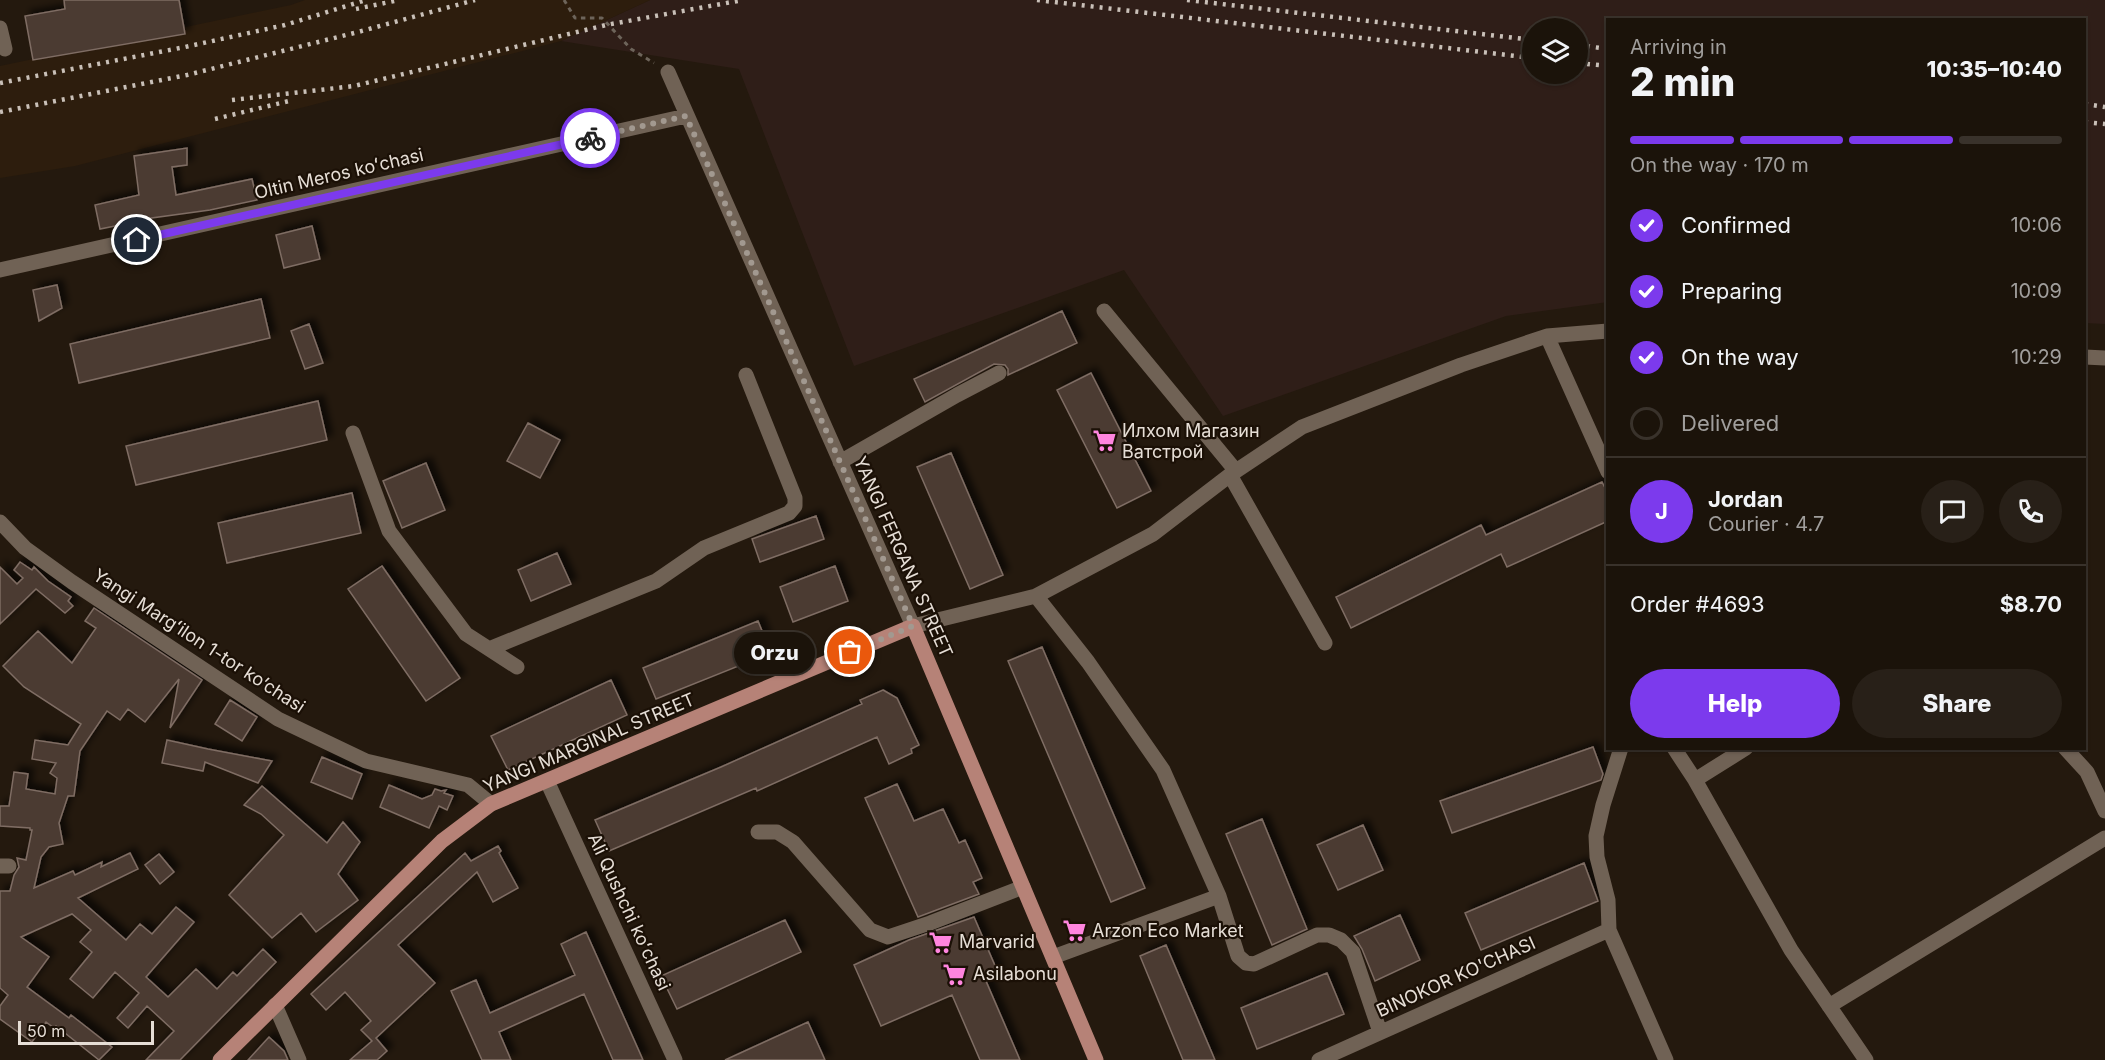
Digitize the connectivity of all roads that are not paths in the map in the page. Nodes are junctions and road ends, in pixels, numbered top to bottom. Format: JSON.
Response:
{"nodes":[{"id":1,"x":0,"y":28,"type":"edge"},
{"id":2,"x":5,"y":50,"type":"dead end"},
{"id":3,"x":668,"y":72,"type":"road end"},
{"id":4,"x":686,"y":116,"type":"junction"},
{"id":5,"x":0,"y":270,"type":"edge"},
{"id":6,"x":1104,"y":311,"type":"dead end"},
{"id":7,"x":1606,"y":331,"type":"edge"},
{"id":8,"x":1546,"y":336,"type":"junction"},
{"id":9,"x":2086,"y":357,"type":"edge"},
{"id":10,"x":2105,"y":358,"type":"edge"},
{"id":11,"x":999,"y":374,"type":"dead end"},
{"id":12,"x":746,"y":375,"type":"dead end"},
{"id":13,"x":352,"y":433,"type":"dead end"},
{"id":14,"x":840,"y":462,"type":"junction"},
{"id":15,"x":1606,"y":468,"type":"edge"},
{"id":16,"x":1233,"y":473,"type":"junction"},
{"id":17,"x":0,"y":522,"type":"edge"},
{"id":18,"x":1036,"y":596,"type":"junction"},
{"id":19,"x":913,"y":626,"type":"junction"},
{"id":20,"x":1325,"y":643,"type":"dead end"},
{"id":21,"x":489,"y":649,"type":"junction"},
{"id":22,"x":517,"y":667,"type":"dead end"},
{"id":23,"x":1620,"y":750,"type":"edge"},
{"id":24,"x":1675,"y":750,"type":"edge"},
{"id":25,"x":1743,"y":750,"type":"edge"},
{"id":26,"x":2067,"y":750,"type":"edge"},
{"id":27,"x":547,"y":780,"type":"junction"},
{"id":28,"x":1695,"y":780,"type":"junction"},
{"id":29,"x":491,"y":804,"type":"junction"},
{"id":30,"x":2105,"y":811,"type":"edge"},
{"id":31,"x":758,"y":832,"type":"dead end"},
{"id":32,"x":2105,"y":838,"type":"edge"},
{"id":33,"x":1023,"y":887,"type":"junction"},
{"id":34,"x":1219,"y":896,"type":"junction"},
{"id":35,"x":1609,"y":930,"type":"junction"},
{"id":36,"x":1053,"y":957,"type":"junction"},
{"id":37,"x":275,"y":1005,"type":"junction"},
{"id":38,"x":1829,"y":1006,"type":"junction"},
{"id":39,"x":1380,"y":1032,"type":"junction"},
{"id":40,"x":220,"y":1060,"type":"edge"},
{"id":41,"x":299,"y":1060,"type":"edge"},
{"id":42,"x":675,"y":1060,"type":"edge"},
{"id":43,"x":1096,"y":1060,"type":"edge"},
{"id":44,"x":1319,"y":1060,"type":"edge"},
{"id":45,"x":1666,"y":1060,"type":"edge"},
{"id":46,"x":1866,"y":1060,"type":"edge"}],
"edges":[{"from":1,"to":2,"type":"street"},
{"from":3,"to":4,"type":"street","name":"YANGI FERGANA STREET"},
{"from":4,"to":5,"type":"street","name":"Oltin Meros koʻchasi"},
{"from":4,"to":14,"type":"street","name":"YANGI FERGANA STREET"},
{"from":6,"to":16,"type":"street"},
{"from":7,"to":8,"type":"street"},
{"from":8,"to":15,"type":"street"},
{"from":8,"to":16,"type":"street"},
{"from":9,"to":10,"type":"street"},
{"from":11,"to":14,"type":"street"},
{"from":12,"to":21,"type":"street"},
{"from":13,"to":21,"type":"street"},
{"from":14,"to":19,"type":"street","name":"YANGI FERGANA STREET"},
{"from":16,"to":18,"type":"street"},
{"from":16,"to":20,"type":"street"},
{"from":17,"to":29,"type":"street","name":"Yangi Margʻilon 1-tor koʼchasi"},
{"from":18,"to":19,"type":"street"},
{"from":18,"to":34,"type":"street"},
{"from":19,"to":27,"type":"main road","name":"YANGI MARGINAL STREET"},
{"from":19,"to":33,"type":"main road","name":"YANGI FERGANA STREET"},
{"from":21,"to":22,"type":"street"},
{"from":23,"to":35,"type":"street"},
{"from":24,"to":28,"type":"street"},
{"from":25,"to":28,"type":"street"},
{"from":26,"to":30,"type":"street"},
{"from":27,"to":29,"type":"main road","name":"YANGI MARGINAL STREET"},
{"from":27,"to":42,"type":"street","name":"Ali Qushchi koʻchasi"},
{"from":28,"to":38,"type":"street"},
{"from":29,"to":37,"type":"main road","name":"YANGI MARGINAL STREET"},
{"from":31,"to":33,"type":"street"},
{"from":32,"to":38,"type":"street"},
{"from":33,"to":36,"type":"main road","name":"YANGI FERGANA STREET"},
{"from":34,"to":36,"type":"street"},
{"from":34,"to":39,"type":"street"},
{"from":35,"to":39,"type":"street","name":"BINOKOR KO'CHASI"},
{"from":35,"to":45,"type":"street"},
{"from":36,"to":43,"type":"main road","name":"YANGI FERGANA STREET"},
{"from":37,"to":40,"type":"main road","name":"YANGI MARGINAL STREET"},
{"from":37,"to":41,"type":"street"},
{"from":38,"to":46,"type":"street"},
{"from":39,"to":44,"type":"street","name":"BINOKOR KO'CHASI"}]}
